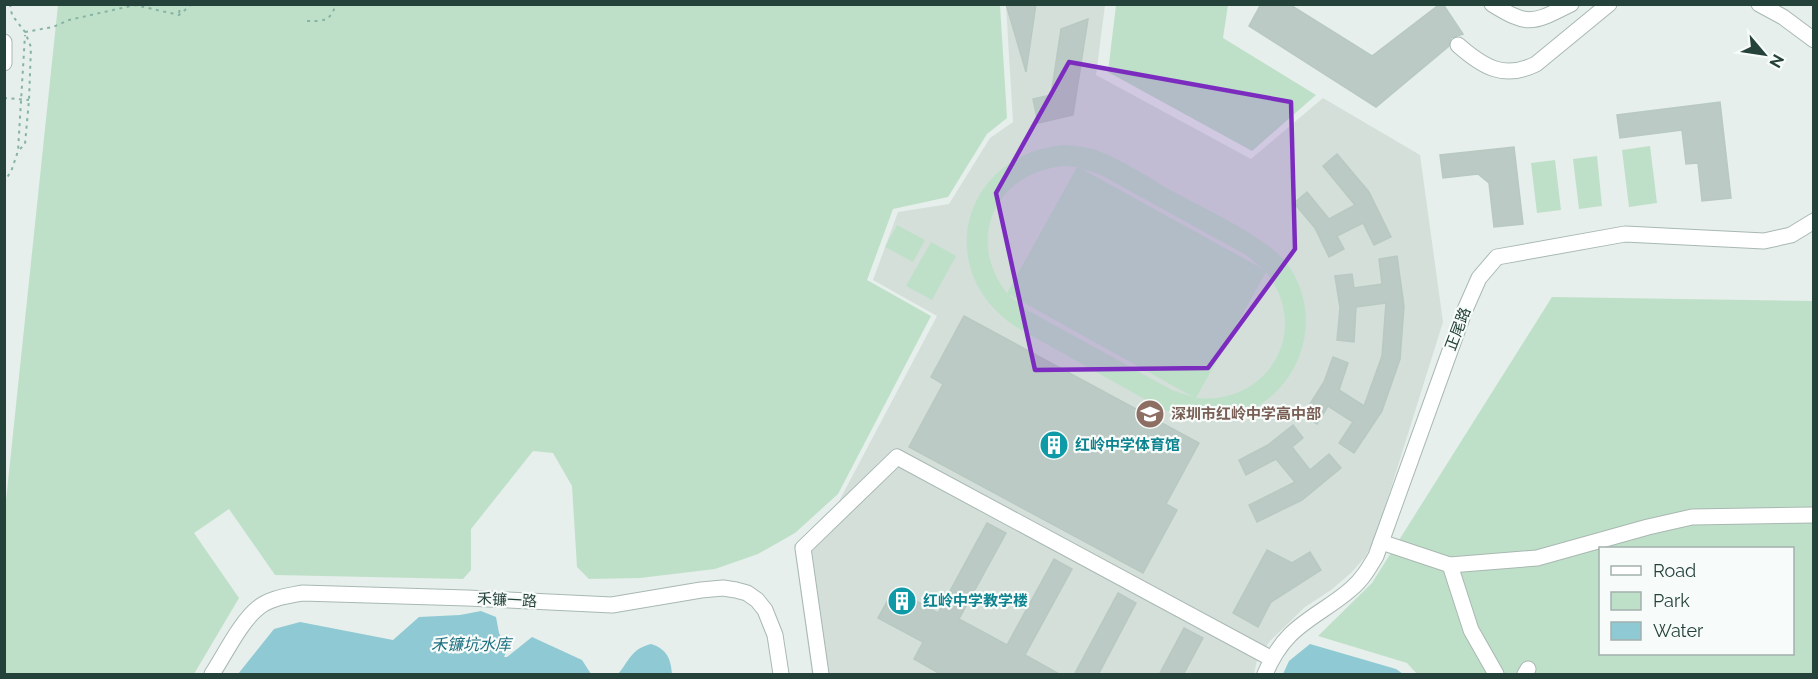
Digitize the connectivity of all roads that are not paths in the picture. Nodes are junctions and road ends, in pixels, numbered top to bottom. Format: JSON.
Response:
{"nodes":[{"id":1,"x":1492,"y":4,"type":"edge"},
{"id":2,"x":1571,"y":4,"type":"edge"},
{"id":3,"x":1609,"y":4,"type":"edge"},
{"id":4,"x":1759,"y":4,"type":"edge"},
{"id":5,"x":4,"y":42,"type":"edge"},
{"id":6,"x":1813,"y":42,"type":"edge"},
{"id":7,"x":1458,"y":45,"type":"dead end"},
{"id":8,"x":4,"y":63,"type":"edge"},
{"id":9,"x":1814,"y":221,"type":"edge"},
{"id":10,"x":1814,"y":515,"type":"edge"},
{"id":11,"x":1381,"y":542,"type":"junction"},
{"id":12,"x":1450,"y":565,"type":"junction"},
{"id":13,"x":1272,"y":659,"type":"junction"},
{"id":14,"x":212,"y":675,"type":"edge"},
{"id":15,"x":781,"y":675,"type":"edge"},
{"id":16,"x":820,"y":675,"type":"edge"},
{"id":17,"x":1265,"y":675,"type":"edge"},
{"id":18,"x":1496,"y":675,"type":"edge"}],
"edges":[{"from":1,"to":2,"type":"street"},
{"from":3,"to":7,"type":"street"},
{"from":4,"to":6,"type":"street"},
{"from":5,"to":8,"type":"street"},
{"from":9,"to":11,"type":"street","name":"正尾路"},
{"from":10,"to":12,"type":"street"},
{"from":11,"to":12,"type":"street"},
{"from":11,"to":13,"type":"street","name":"正尾路"},
{"from":12,"to":18,"type":"street"},
{"from":13,"to":16,"type":"street"},
{"from":13,"to":17,"type":"street","name":"正尾路"},
{"from":14,"to":15,"type":"street","name":"禾镰一路"}]}
